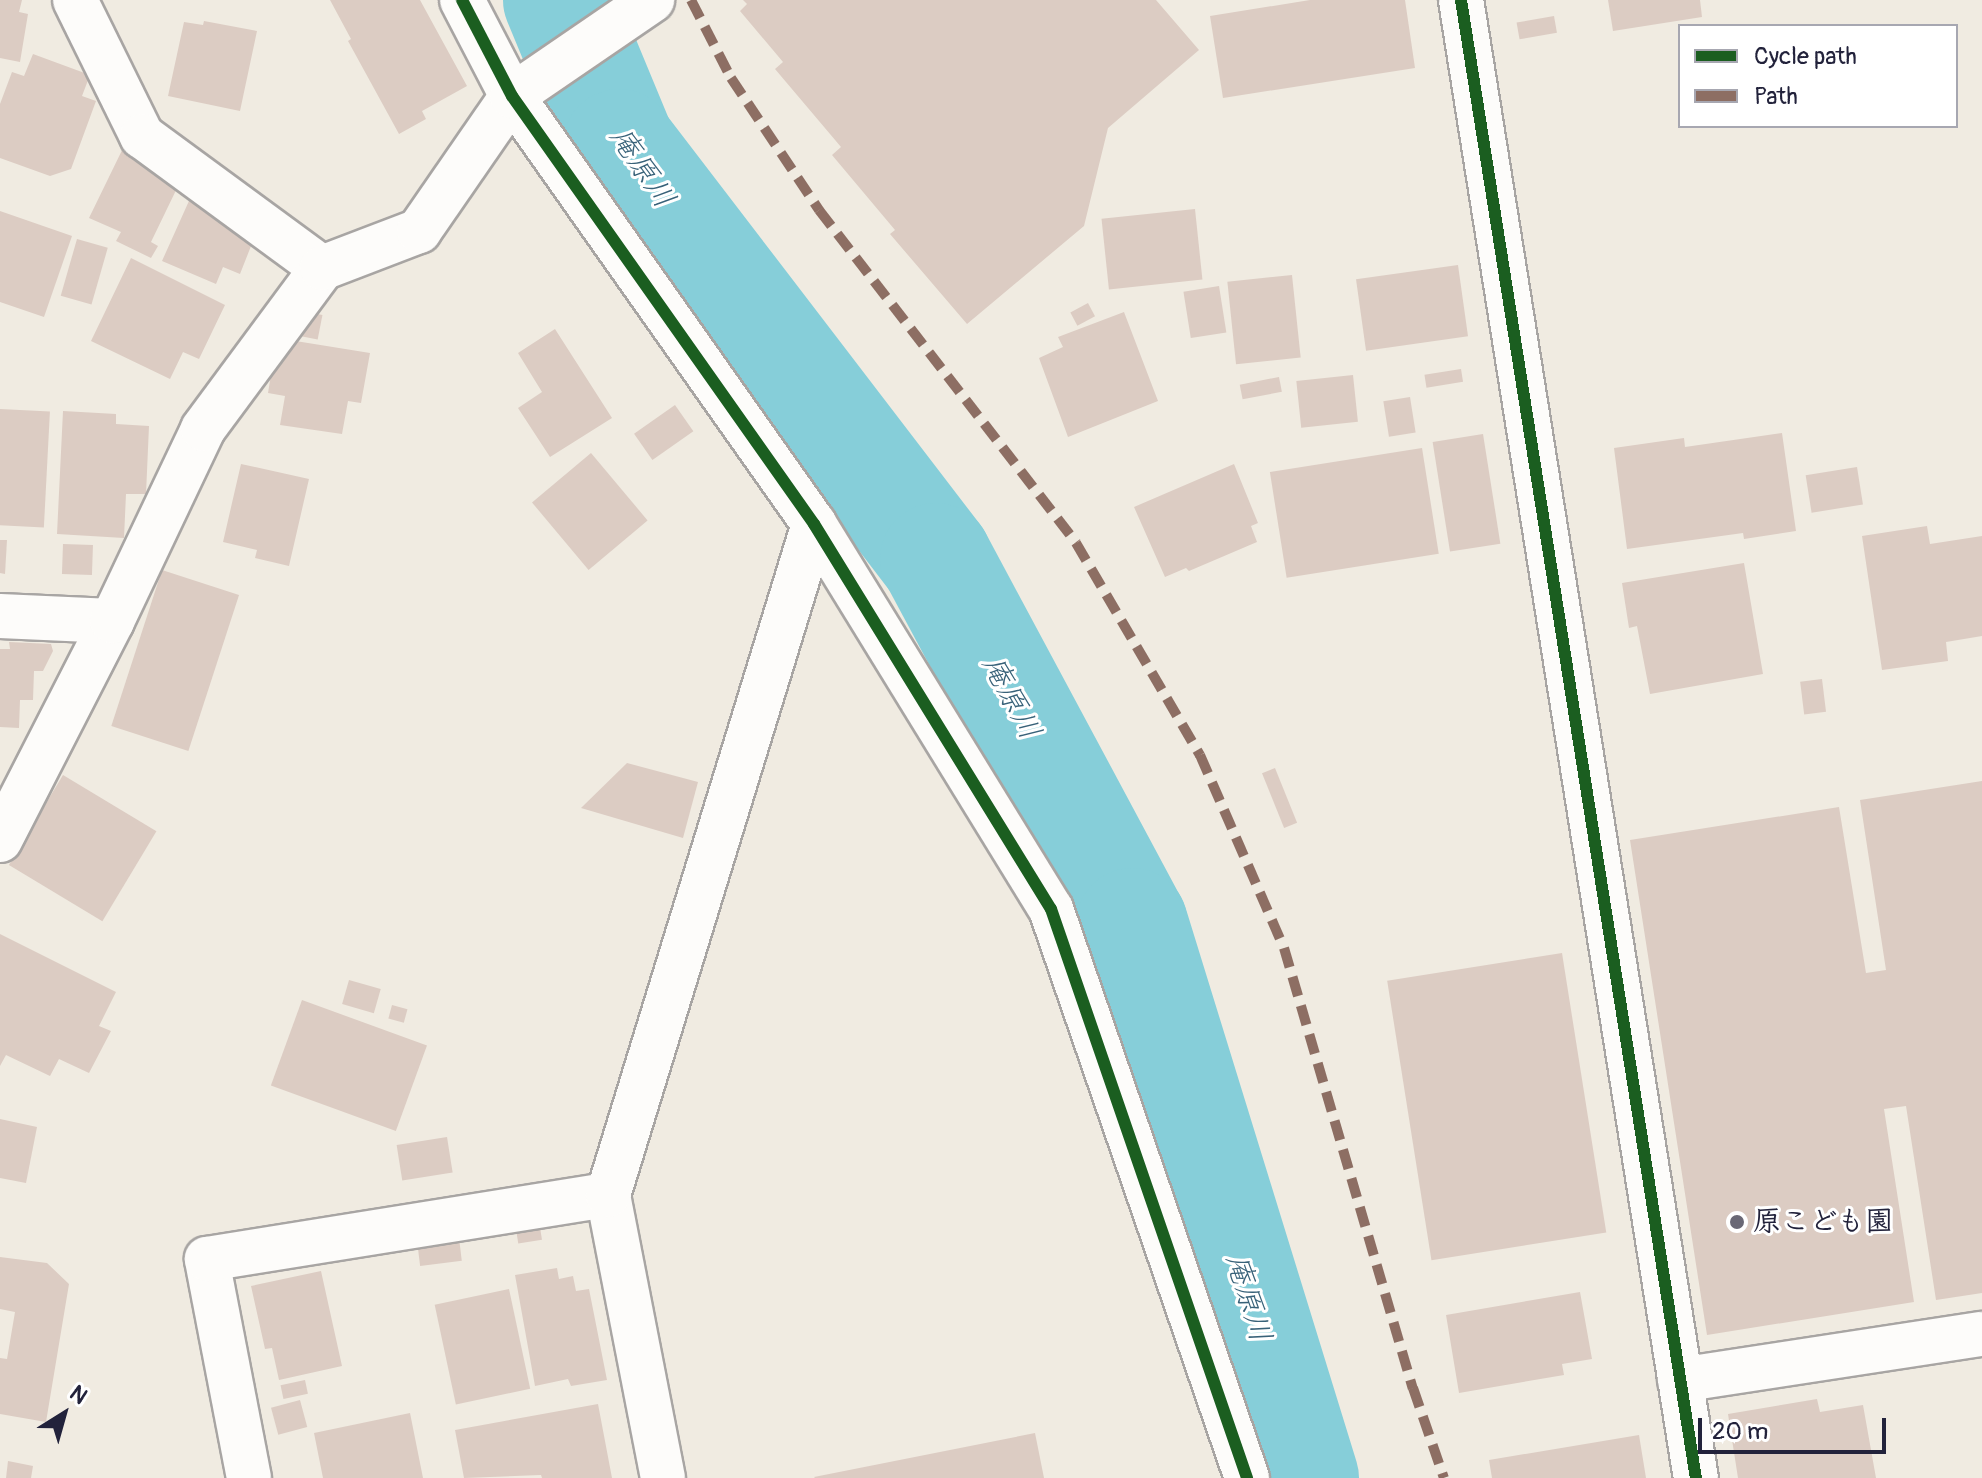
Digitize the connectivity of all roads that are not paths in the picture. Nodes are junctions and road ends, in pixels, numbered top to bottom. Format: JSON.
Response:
{"nodes":[{"id":1,"x":75,"y":0,"type":"edge"},
{"id":2,"x":462,"y":0,"type":"edge"},
{"id":3,"x":1461,"y":0,"type":"edge"},
{"id":4,"x":650,"y":2,"type":"edge"},
{"id":5,"x":512,"y":96,"type":"junction"},
{"id":6,"x":322,"y":268,"type":"junction"},
{"id":7,"x":814,"y":524,"type":"junction"},
{"id":8,"x":0,"y":616,"type":"edge"},
{"id":9,"x":112,"y":621,"type":"junction"},
{"id":10,"x":0,"y":840,"type":"edge"},
{"id":11,"x":608,"y":1195,"type":"junction"},
{"id":12,"x":1982,"y":1334,"type":"edge"},
{"id":13,"x":1680,"y":1380,"type":"junction"},
{"id":14,"x":249,"y":1478,"type":"edge"},
{"id":15,"x":663,"y":1478,"type":"edge"},
{"id":16,"x":1247,"y":1478,"type":"edge"},
{"id":17,"x":1696,"y":1478,"type":"edge"}],
"edges":[{"from":1,"to":6,"type":"street"},
{"from":2,"to":5,"type":"street"},
{"from":3,"to":13,"type":"street"},
{"from":4,"to":5,"type":"street"},
{"from":5,"to":6,"type":"street"},
{"from":5,"to":7,"type":"street"},
{"from":6,"to":9,"type":"street"},
{"from":7,"to":11,"type":"street"},
{"from":7,"to":16,"type":"street"},
{"from":8,"to":9,"type":"street"},
{"from":9,"to":10,"type":"street"},
{"from":11,"to":14,"type":"street"},
{"from":11,"to":15,"type":"street"},
{"from":12,"to":13,"type":"street"},
{"from":13,"to":17,"type":"street"}]}
